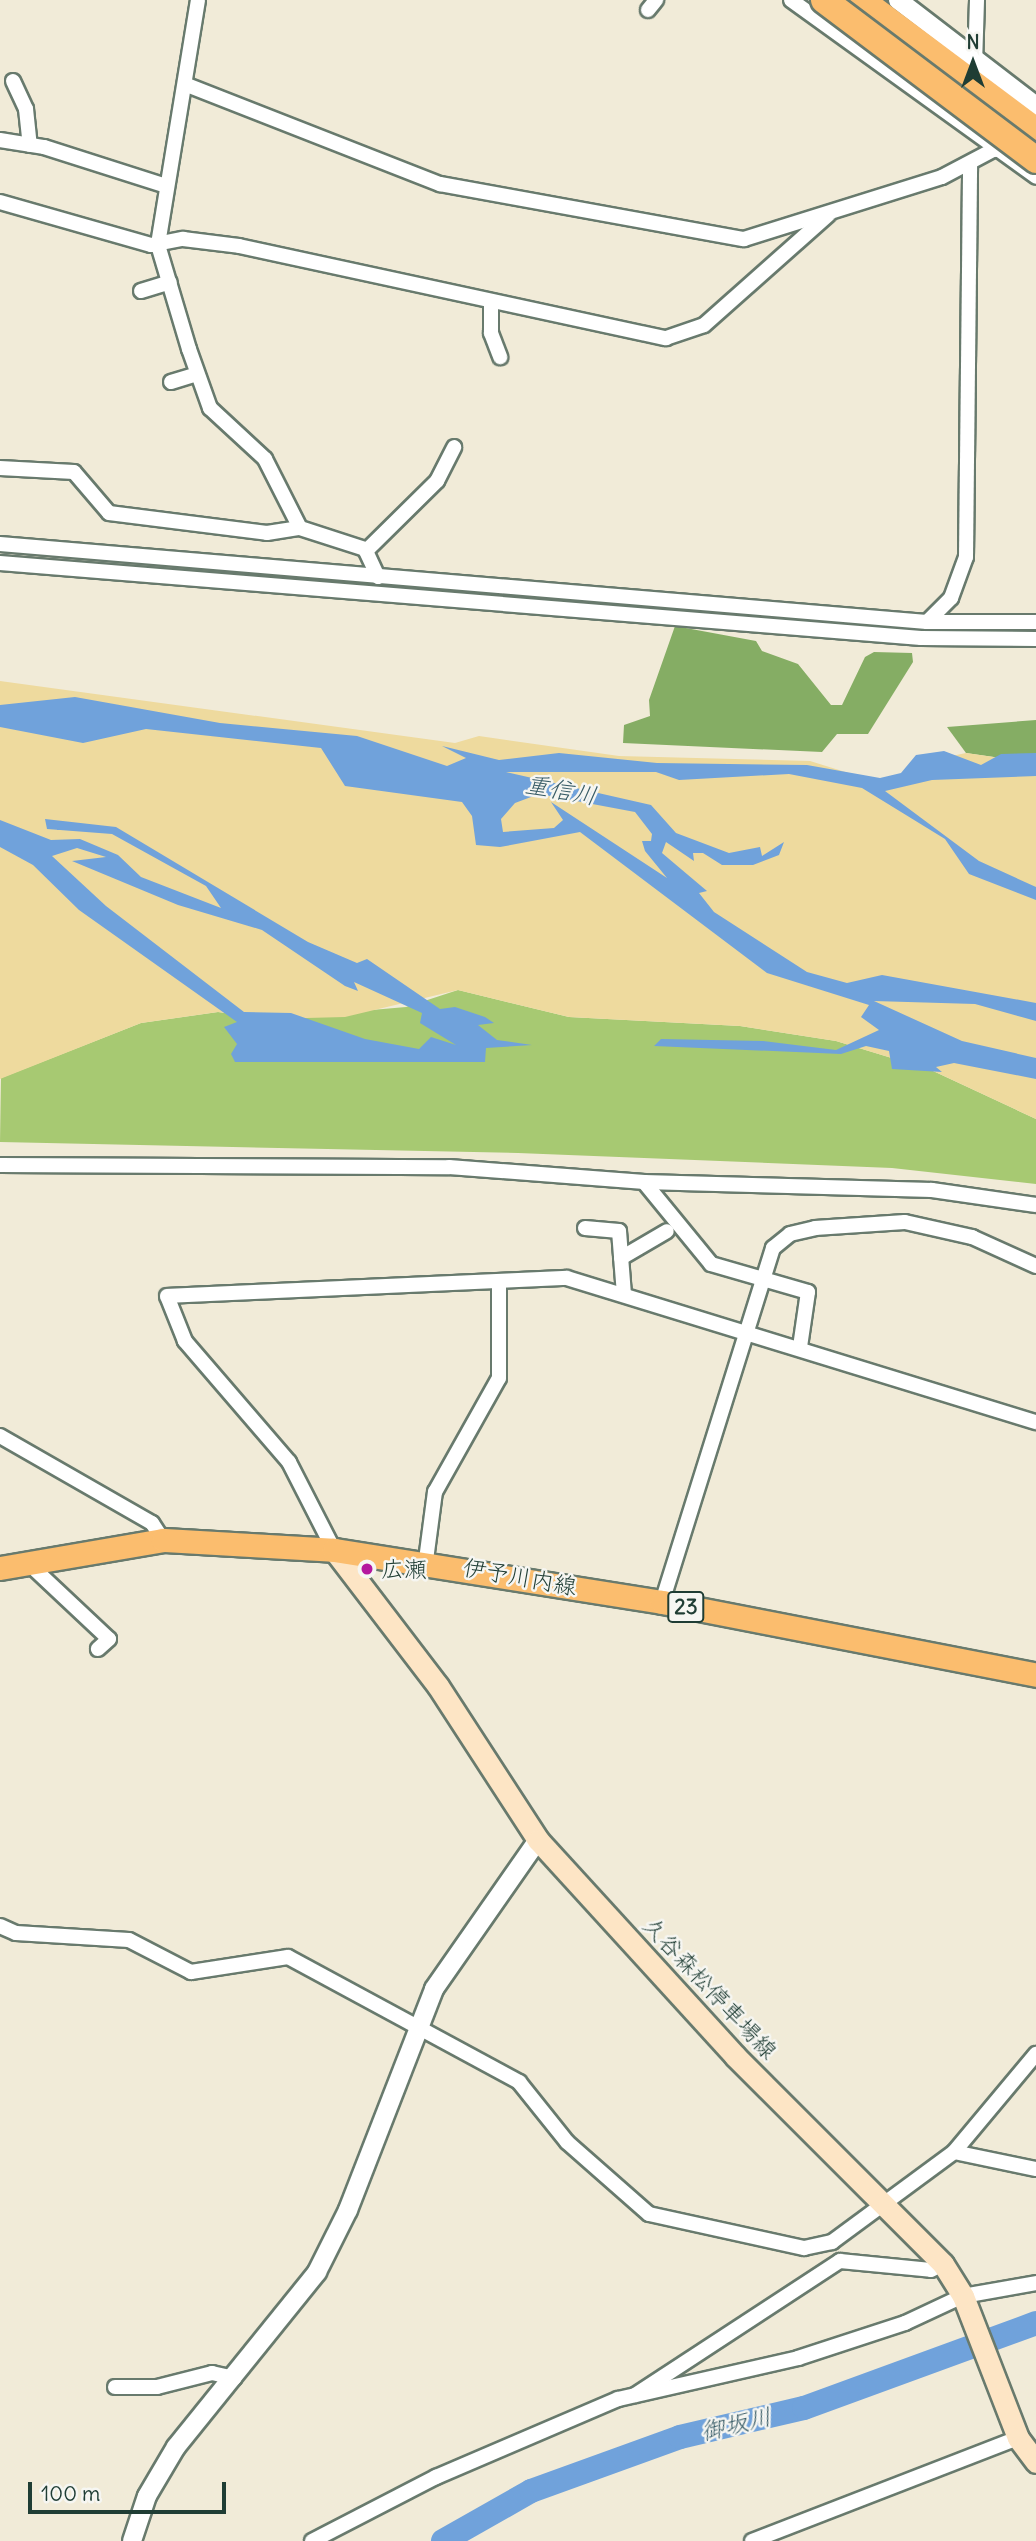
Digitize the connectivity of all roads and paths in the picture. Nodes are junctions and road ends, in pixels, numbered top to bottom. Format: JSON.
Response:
{"nodes":[{"id":1,"x":198,"y":0,"type":"edge"},
{"id":2,"x":791,"y":0,"type":"edge"},
{"id":3,"x":824,"y":0,"type":"edge"},
{"id":4,"x":861,"y":0,"type":"edge"},
{"id":5,"x":898,"y":0,"type":"edge"},
{"id":6,"x":977,"y":0,"type":"edge"},
{"id":7,"x":975,"y":64,"type":"junction"},
{"id":8,"x":13,"y":81,"type":"dead end"},
{"id":9,"x":187,"y":85,"type":"junction"},
{"id":10,"x":1036,"y":106,"type":"edge"},
{"id":11,"x":1036,"y":131,"type":"edge"},
{"id":12,"x":0,"y":141,"type":"edge"},
{"id":13,"x":30,"y":145,"type":"junction"},
{"id":14,"x":1036,"y":147,"type":"edge"},
{"id":15,"x":993,"y":150,"type":"junction"},
{"id":16,"x":1036,"y":160,"type":"edge"},
{"id":17,"x":970,"y":166,"type":"junction"},
{"id":18,"x":1036,"y":177,"type":"edge"},
{"id":19,"x":166,"y":186,"type":"junction"},
{"id":20,"x":0,"y":202,"type":"edge"},
{"id":21,"x":828,"y":215,"type":"junction"},
{"id":22,"x":158,"y":245,"type":"junction"},
{"id":23,"x":170,"y":282,"type":"junction"},
{"id":24,"x":141,"y":291,"type":"dead end"},
{"id":25,"x":491,"y":302,"type":"junction"},
{"id":26,"x":500,"y":357,"type":"dead end"},
{"id":27,"x":197,"y":374,"type":"junction"},
{"id":28,"x":171,"y":383,"type":"dead end"},
{"id":29,"x":454,"y":447,"type":"dead end"},
{"id":30,"x":0,"y":468,"type":"edge"},
{"id":31,"x":300,"y":527,"type":"junction"},
{"id":32,"x":0,"y":544,"type":"edge"},
{"id":33,"x":366,"y":551,"type":"junction"},
{"id":34,"x":0,"y":562,"type":"edge"},
{"id":35,"x":378,"y":577,"type":"junction"},
{"id":36,"x":927,"y":622,"type":"junction"},
{"id":37,"x":1036,"y":622,"type":"edge"},
{"id":38,"x":1036,"y":639,"type":"edge"},
{"id":39,"x":0,"y":1165,"type":"edge"},
{"id":40,"x":644,"y":1182,"type":"junction"},
{"id":41,"x":1036,"y":1205,"type":"edge"},
{"id":42,"x":585,"y":1228,"type":"dead end"},
{"id":43,"x":667,"y":1231,"type":"dead end"},
{"id":44,"x":621,"y":1258,"type":"junction"},
{"id":45,"x":1036,"y":1266,"type":"edge"},
{"id":46,"x":760,"y":1278,"type":"junction"},
{"id":47,"x":499,"y":1282,"type":"junction"},
{"id":48,"x":624,"y":1295,"type":"junction"},
{"id":49,"x":743,"y":1331,"type":"junction"},
{"id":50,"x":800,"y":1347,"type":"junction"},
{"id":51,"x":1036,"y":1422,"type":"edge"},
{"id":52,"x":0,"y":1436,"type":"edge"},
{"id":53,"x":163,"y":1539,"type":"junction"},
{"id":54,"x":334,"y":1550,"type":"junction"},
{"id":55,"x":426,"y":1560,"type":"junction"},
{"id":56,"x":27,"y":1563,"type":"junction"},
{"id":57,"x":0,"y":1567,"type":"edge"},
{"id":58,"x":662,"y":1602,"type":"junction"},
{"id":59,"x":98,"y":1649,"type":"dead end"},
{"id":60,"x":1036,"y":1675,"type":"edge"},
{"id":61,"x":538,"y":1840,"type":"junction"},
{"id":62,"x":0,"y":1926,"type":"edge"},
{"id":63,"x":414,"y":2030,"type":"junction"},
{"id":64,"x":1036,"y":2054,"type":"edge"},
{"id":65,"x":954,"y":2152,"type":"junction"},
{"id":66,"x":1036,"y":2169,"type":"edge"},
{"id":67,"x":884,"y":2202,"type":"junction"},
{"id":68,"x":943,"y":2264,"type":"junction"},
{"id":69,"x":1036,"y":2283,"type":"edge"},
{"id":70,"x":965,"y":2301,"type":"junction"},
{"id":71,"x":234,"y":2378,"type":"junction"},
{"id":72,"x":115,"y":2388,"type":"dead end"},
{"id":73,"x":634,"y":2396,"type":"junction"},
{"id":74,"x":1017,"y":2438,"type":"junction"},
{"id":75,"x":1036,"y":2462,"type":"edge"},
{"id":76,"x":132,"y":2541,"type":"edge"},
{"id":77,"x":312,"y":2541,"type":"edge"},
{"id":78,"x":752,"y":2541,"type":"edge"}],
"edges":[{"from":1,"to":9,"type":"street"},
{"from":2,"to":15,"type":"street"},
{"from":3,"to":16,"type":"highway","bridge":true},
{"from":4,"to":11,"type":"highway"},
{"from":5,"to":7,"type":"street"},
{"from":6,"to":7,"type":"street"},
{"from":7,"to":10,"type":"street"},
{"from":8,"to":13,"type":"street"},
{"from":9,"to":19,"type":"street"},
{"from":9,"to":21,"type":"street"},
{"from":12,"to":13,"type":"street"},
{"from":13,"to":19,"type":"street"},
{"from":14,"to":15,"type":"street"},
{"from":15,"to":17,"type":"street"},
{"from":15,"to":18,"type":"street"},
{"from":17,"to":21,"type":"street"},
{"from":17,"to":36,"type":"street"},
{"from":19,"to":22,"type":"street"},
{"from":20,"to":22,"type":"street"},
{"from":21,"to":25,"type":"street"},
{"from":22,"to":23,"type":"street"},
{"from":22,"to":25,"type":"street"},
{"from":23,"to":24,"type":"street"},
{"from":23,"to":27,"type":"street"},
{"from":25,"to":26,"type":"street"},
{"from":27,"to":28,"type":"street"},
{"from":27,"to":31,"type":"street"},
{"from":29,"to":33,"type":"street"},
{"from":30,"to":31,"type":"street"},
{"from":31,"to":33,"type":"street"},
{"from":32,"to":35,"type":"street"},
{"from":33,"to":35,"type":"street"},
{"from":34,"to":38,"type":"street"},
{"from":35,"to":36,"type":"street"},
{"from":36,"to":37,"type":"street"},
{"from":39,"to":40,"type":"street"},
{"from":40,"to":41,"type":"street"},
{"from":40,"to":46,"type":"street"},
{"from":42,"to":44,"type":"street"},
{"from":43,"to":44,"type":"street"},
{"from":44,"to":48,"type":"street"},
{"from":45,"to":46,"type":"street"},
{"from":46,"to":49,"type":"street"},
{"from":46,"to":50,"type":"street"},
{"from":47,"to":48,"type":"street"},
{"from":47,"to":54,"type":"street"},
{"from":47,"to":55,"type":"street"},
{"from":48,"to":49,"type":"street"},
{"from":49,"to":50,"type":"street"},
{"from":49,"to":58,"type":"street"},
{"from":50,"to":51,"type":"street"},
{"from":52,"to":53,"type":"street"},
{"from":53,"to":54,"type":"main road","name":"伊予川内線","number":"23"},
{"from":53,"to":56,"type":"main road","name":"伊予川内線","number":"23"},
{"from":54,"to":55,"type":"main road","name":"伊予川内線","number":"23"},
{"from":54,"to":61,"type":"main road","name":"久谷森松停車場線"},
{"from":55,"to":58,"type":"main road","name":"伊予川内線","number":"23"},
{"from":56,"to":57,"type":"main road","name":"伊予川内線","number":"23"},
{"from":56,"to":59,"type":"street"},
{"from":58,"to":60,"type":"main road","name":"伊予川内線","number":"23"},
{"from":61,"to":63,"type":"street"},
{"from":61,"to":67,"type":"main road","name":"久谷森松停車場線"},
{"from":62,"to":63,"type":"street"},
{"from":63,"to":67,"type":"street"},
{"from":63,"to":71,"type":"street"},
{"from":64,"to":65,"type":"street"},
{"from":65,"to":66,"type":"street"},
{"from":65,"to":67,"type":"street"},
{"from":67,"to":68,"type":"main road","name":"久谷森松停車場線"},
{"from":68,"to":70,"type":"main road","name":"久谷森松停車場線"},
{"from":68,"to":73,"type":"street"},
{"from":69,"to":70,"type":"street"},
{"from":70,"to":73,"type":"street"},
{"from":70,"to":74,"type":"main road","name":"久谷森松停車場線"},
{"from":71,"to":72,"type":"street"},
{"from":71,"to":76,"type":"street"},
{"from":73,"to":77,"type":"street"},
{"from":74,"to":75,"type":"main road","name":"久谷森松停車場線"},
{"from":74,"to":78,"type":"street"}]}
